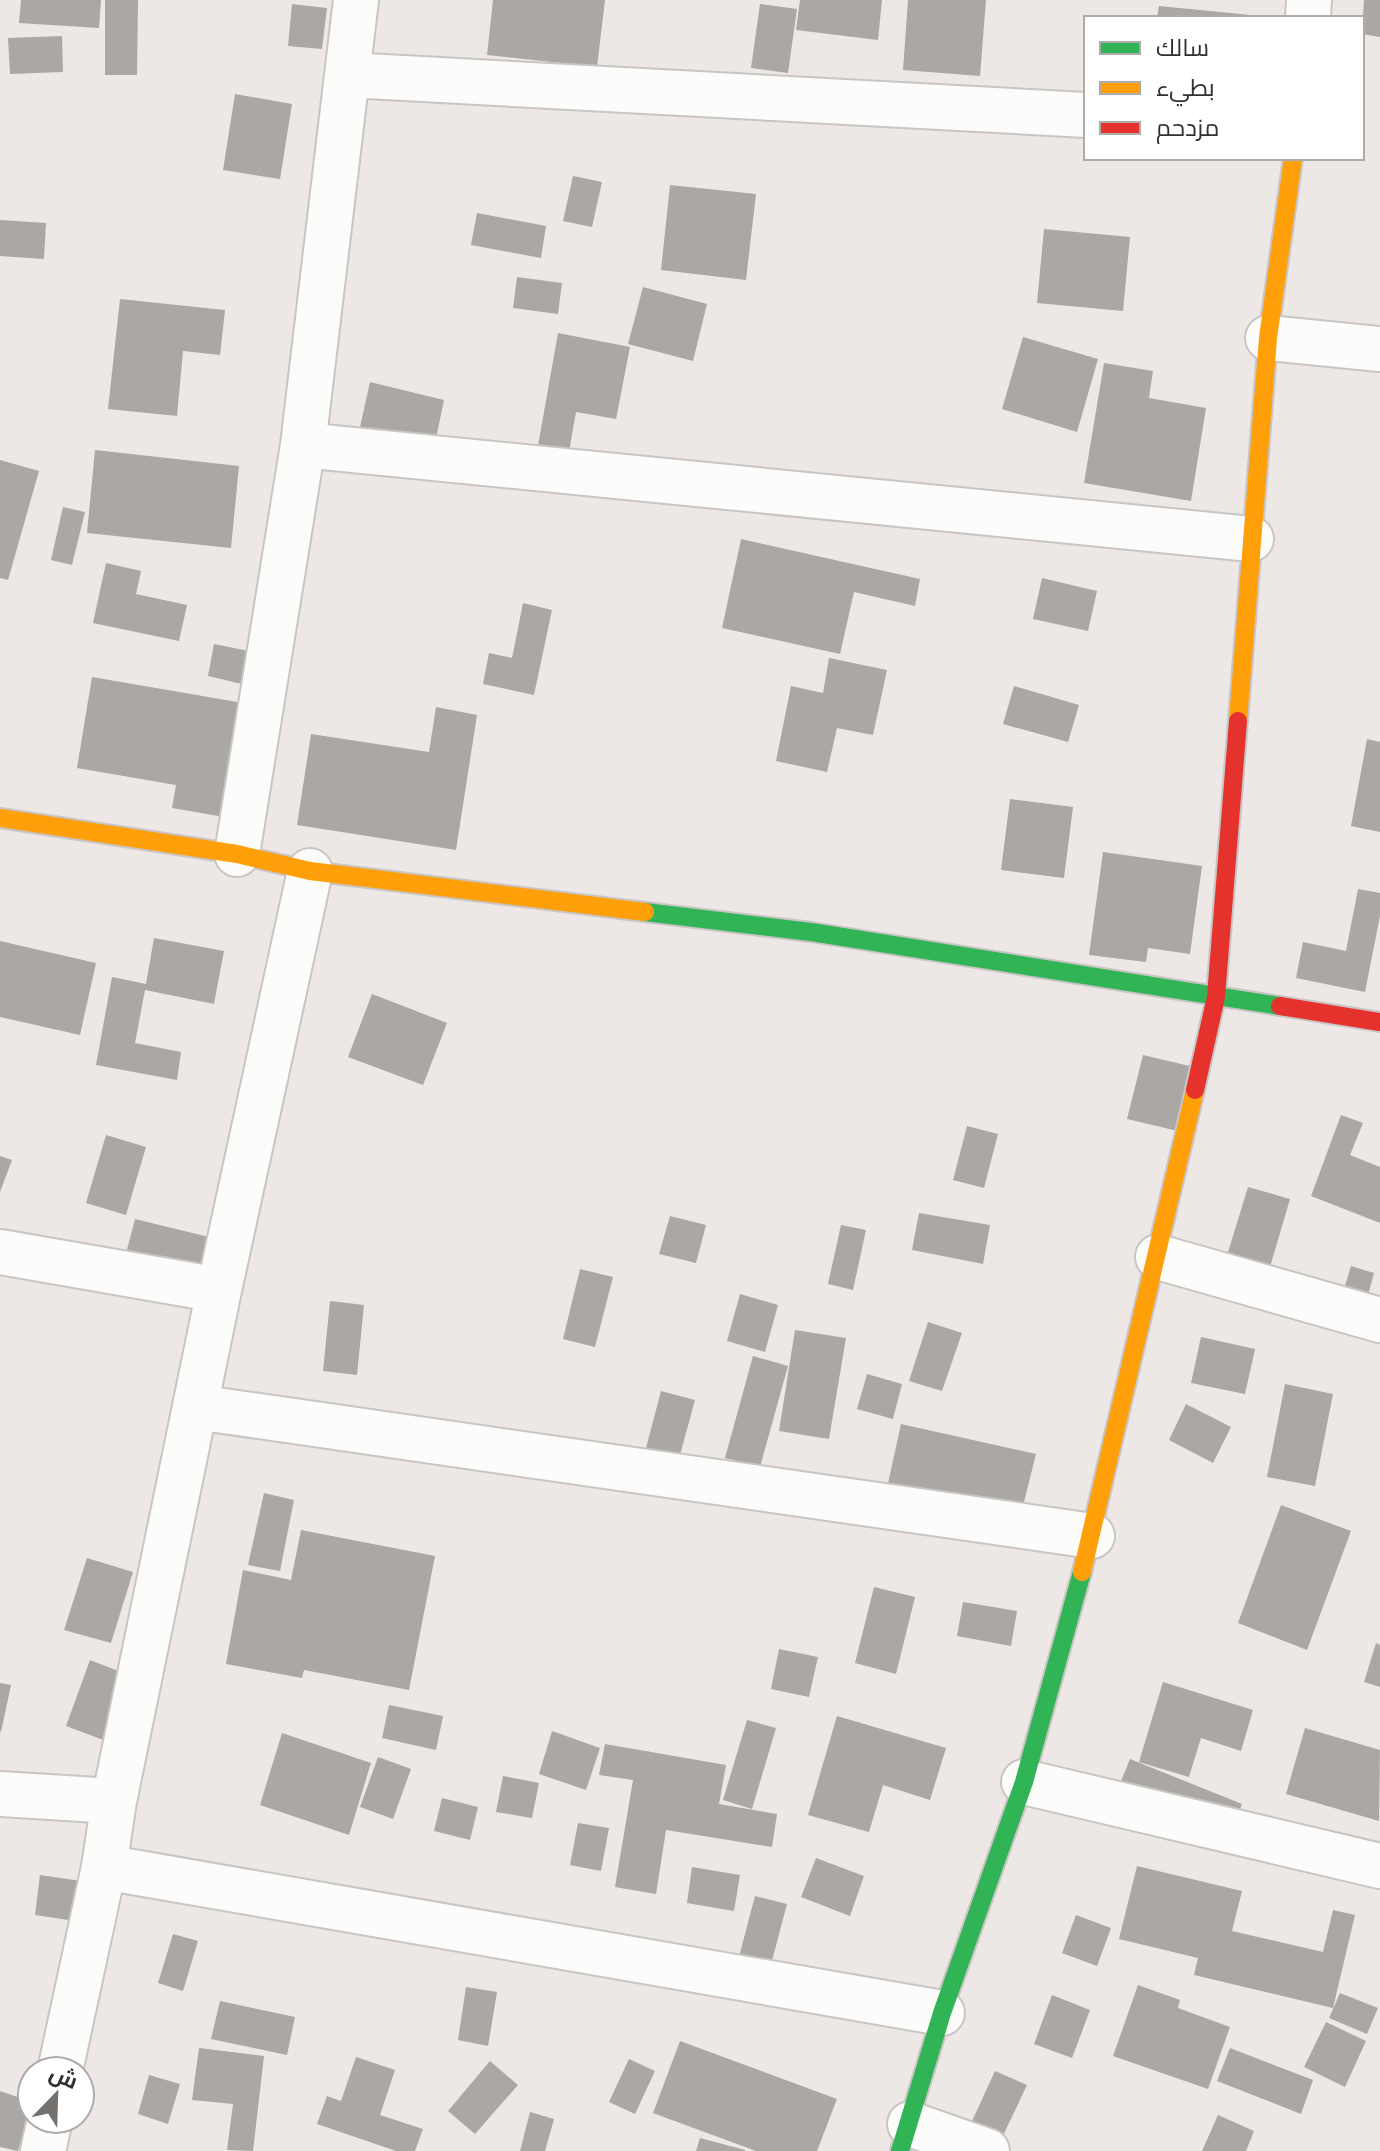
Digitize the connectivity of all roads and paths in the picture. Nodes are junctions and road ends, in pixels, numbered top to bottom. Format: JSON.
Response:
{"nodes":[{"id":1,"x":356,"y":0,"type":"edge"},
{"id":2,"x":348,"y":75,"type":"junction"},
{"id":3,"x":1084,"y":115,"type":"edge"},
{"id":4,"x":1293,"y":160,"type":"edge"},
{"id":5,"x":1268,"y":338,"type":"junction"},
{"id":6,"x":1380,"y":349,"type":"edge"},
{"id":7,"x":303,"y":445,"type":"junction"},
{"id":8,"x":1251,"y":539,"type":"junction"},
{"id":9,"x":0,"y":818,"type":"edge"},
{"id":10,"x":237,"y":854,"type":"junction"},
{"id":11,"x":310,"y":871,"type":"junction"},
{"id":12,"x":1216,"y":997,"type":"junction"},
{"id":13,"x":1380,"y":1022,"type":"edge"},
{"id":14,"x":0,"y":1252,"type":"edge"},
{"id":15,"x":1158,"y":1257,"type":"junction"},
{"id":16,"x":219,"y":1290,"type":"junction"},
{"id":17,"x":1380,"y":1320,"type":"edge"},
{"id":18,"x":196,"y":1407,"type":"junction"},
{"id":19,"x":1092,"y":1536,"type":"junction"},
{"id":20,"x":1024,"y":1782,"type":"junction"},
{"id":21,"x":0,"y":1794,"type":"edge"},
{"id":22,"x":114,"y":1801,"type":"junction"},
{"id":23,"x":1380,"y":1866,"type":"edge"},
{"id":24,"x":104,"y":1867,"type":"junction"},
{"id":25,"x":942,"y":2013,"type":"junction"},
{"id":26,"x":63,"y":2055,"type":"edge"},
{"id":27,"x":905,"y":2138,"type":"edge"},
{"id":28,"x":987,"y":2151,"type":"edge"}],
"edges":[{"from":1,"to":2,"type":"street"},
{"from":2,"to":3,"type":"street"},
{"from":2,"to":7,"type":"street"},
{"from":4,"to":5,"type":"street"},
{"from":5,"to":6,"type":"street"},
{"from":5,"to":8,"type":"street"},
{"from":7,"to":8,"type":"street"},
{"from":7,"to":10,"type":"street"},
{"from":8,"to":12,"type":"street"},
{"from":9,"to":10,"type":"street"},
{"from":10,"to":11,"type":"street"},
{"from":11,"to":12,"type":"street"},
{"from":11,"to":16,"type":"street"},
{"from":12,"to":13,"type":"street"},
{"from":12,"to":15,"type":"street"},
{"from":14,"to":16,"type":"street"},
{"from":15,"to":17,"type":"street"},
{"from":15,"to":19,"type":"street"},
{"from":16,"to":18,"type":"street"},
{"from":18,"to":19,"type":"street"},
{"from":18,"to":22,"type":"street"},
{"from":19,"to":20,"type":"street"},
{"from":20,"to":23,"type":"street"},
{"from":20,"to":25,"type":"street"},
{"from":21,"to":22,"type":"street"},
{"from":22,"to":24,"type":"street"},
{"from":24,"to":25,"type":"street"},
{"from":24,"to":26,"type":"street"},
{"from":25,"to":27,"type":"street"},
{"from":27,"to":28,"type":"street"}]}
